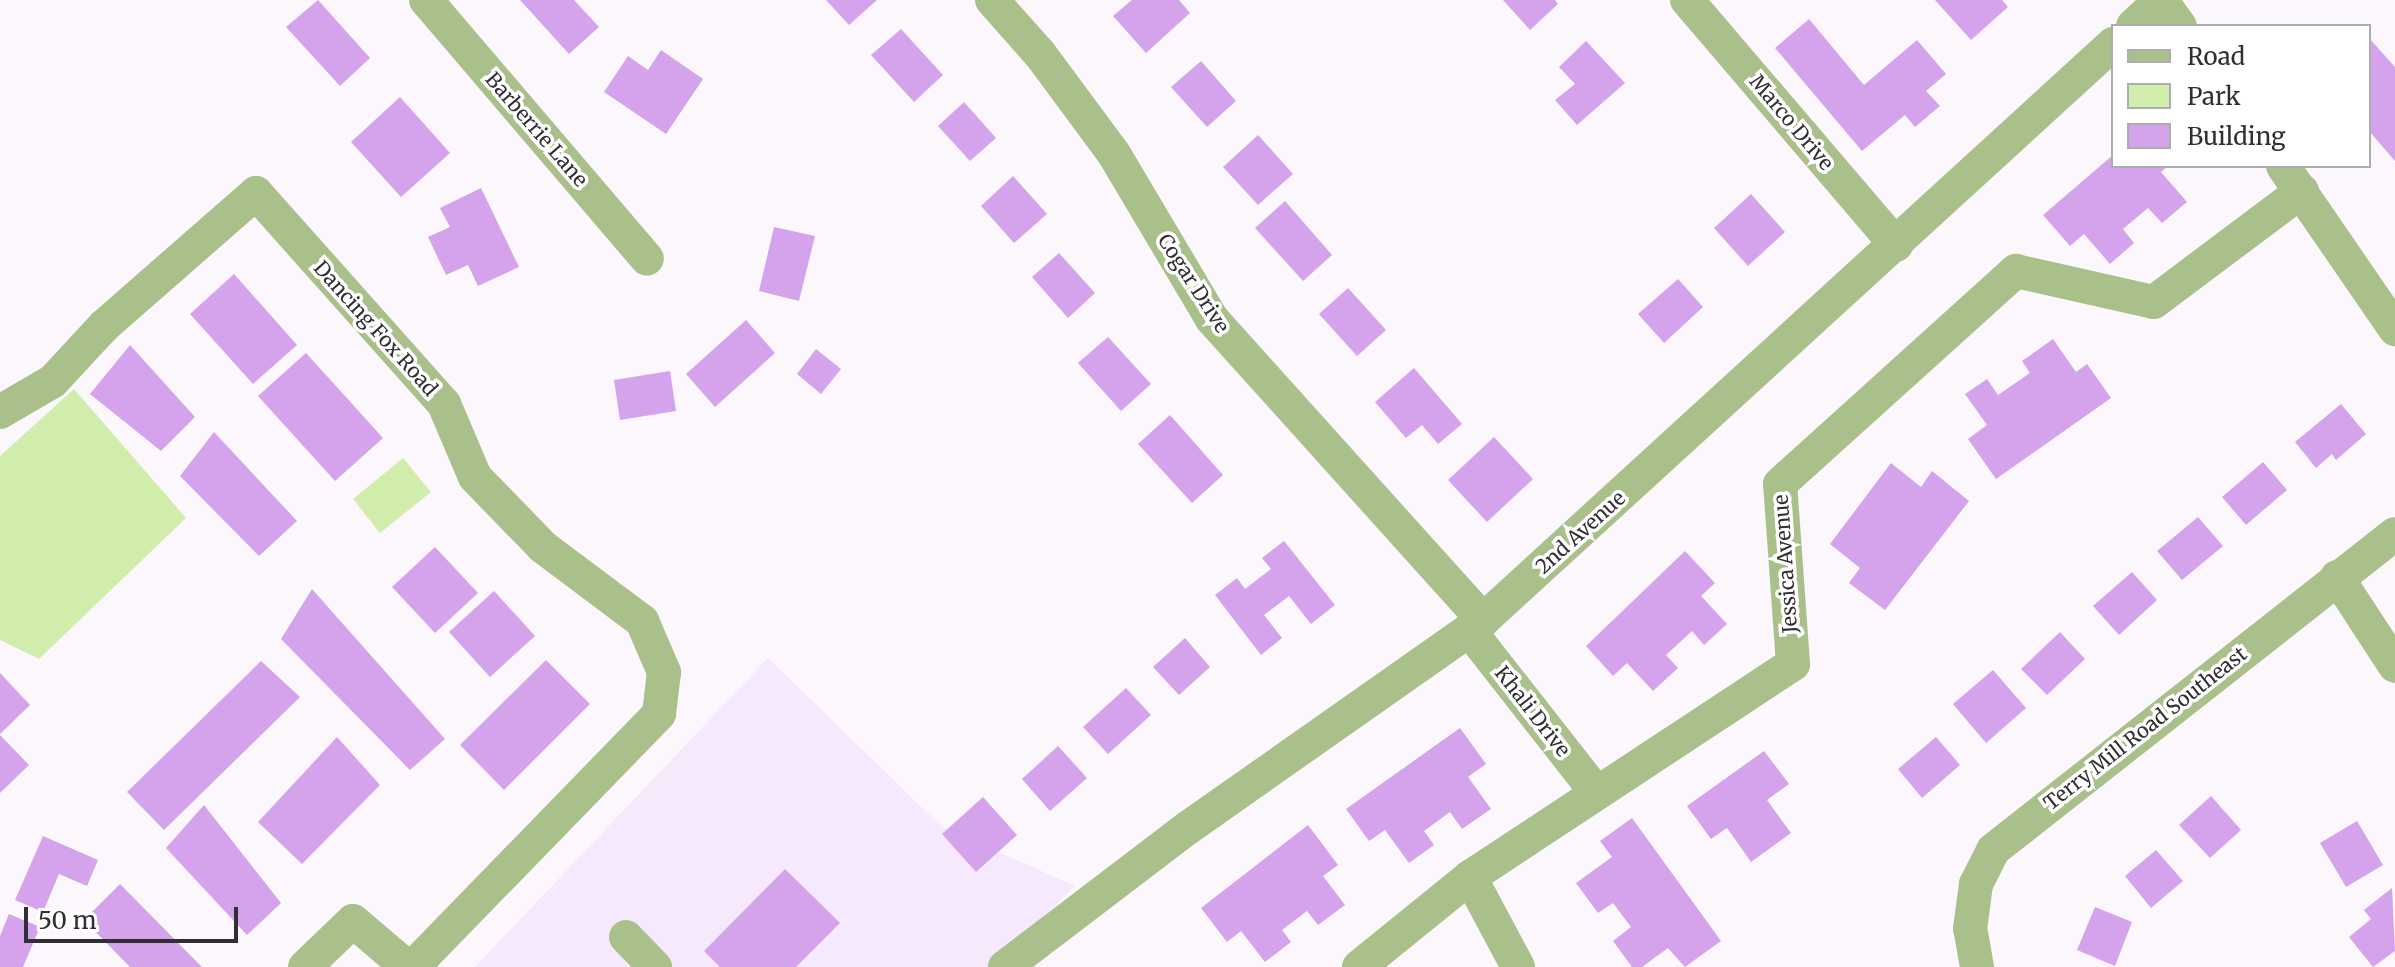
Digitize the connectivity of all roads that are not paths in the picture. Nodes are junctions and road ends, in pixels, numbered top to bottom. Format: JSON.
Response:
{"nodes":[{"id":1,"x":426,"y":0,"type":"edge"},
{"id":2,"x":992,"y":0,"type":"edge"},
{"id":3,"x":1687,"y":0,"type":"edge"},
{"id":4,"x":2161,"y":0,"type":"edge"},
{"id":5,"x":2135,"y":24,"type":"edge"},
{"id":6,"x":2179,"y":24,"type":"edge"},
{"id":7,"x":2111,"y":46,"type":"edge"},
{"id":8,"x":2292,"y":179,"type":"edge"},
{"id":9,"x":1896,"y":245,"type":"junction"},
{"id":10,"x":647,"y":259,"type":"dead end"},
{"id":11,"x":2395,"y":329,"type":"edge"},
{"id":12,"x":0,"y":412,"type":"edge"},
{"id":13,"x":2395,"y":534,"type":"edge"},
{"id":14,"x":2337,"y":577,"type":"junction"},
{"id":15,"x":1476,"y":625,"type":"junction"},
{"id":16,"x":2395,"y":666,"type":"edge"},
{"id":17,"x":1597,"y":793,"type":"junction"},
{"id":18,"x":1470,"y":877,"type":"junction"},
{"id":19,"x":626,"y":937,"type":"dead end"},
{"id":20,"x":305,"y":967,"type":"edge"},
{"id":21,"x":407,"y":967,"type":"edge"},
{"id":22,"x":413,"y":967,"type":"edge"},
{"id":23,"x":655,"y":967,"type":"edge"},
{"id":24,"x":1005,"y":967,"type":"edge"},
{"id":25,"x":1359,"y":967,"type":"edge"},
{"id":26,"x":1518,"y":967,"type":"edge"},
{"id":27,"x":1977,"y":967,"type":"edge"}],
"edges":[{"from":1,"to":10,"type":"street","name":"Barberrie Lane"},
{"from":2,"to":15,"type":"street","name":"Cogar Drive"},
{"from":3,"to":9,"type":"street","name":"Marco Drive"},
{"from":4,"to":5,"type":"street"},
{"from":4,"to":6,"type":"street"},
{"from":7,"to":9,"type":"street","name":"2nd Avenue"},
{"from":8,"to":11,"type":"street"},
{"from":8,"to":17,"type":"street","name":"Jessica Avenue"},
{"from":9,"to":15,"type":"street","name":"2nd Avenue"},
{"from":12,"to":22,"type":"street","name":"Dancing Fox Road"},
{"from":13,"to":14,"type":"street","name":"Terry Mill Road Southeast"},
{"from":14,"to":16,"type":"street"},
{"from":14,"to":27,"type":"street","name":"Terry Mill Road Southeast"},
{"from":15,"to":17,"type":"street","name":"Khali Drive"},
{"from":15,"to":24,"type":"street","name":"2nd Avenue"},
{"from":17,"to":18,"type":"street","name":"Jessica Avenue"},
{"from":18,"to":25,"type":"street","name":"Jessica Avenue"},
{"from":18,"to":26,"type":"street"},
{"from":19,"to":23,"type":"street"},
{"from":20,"to":21,"type":"street"}]}
